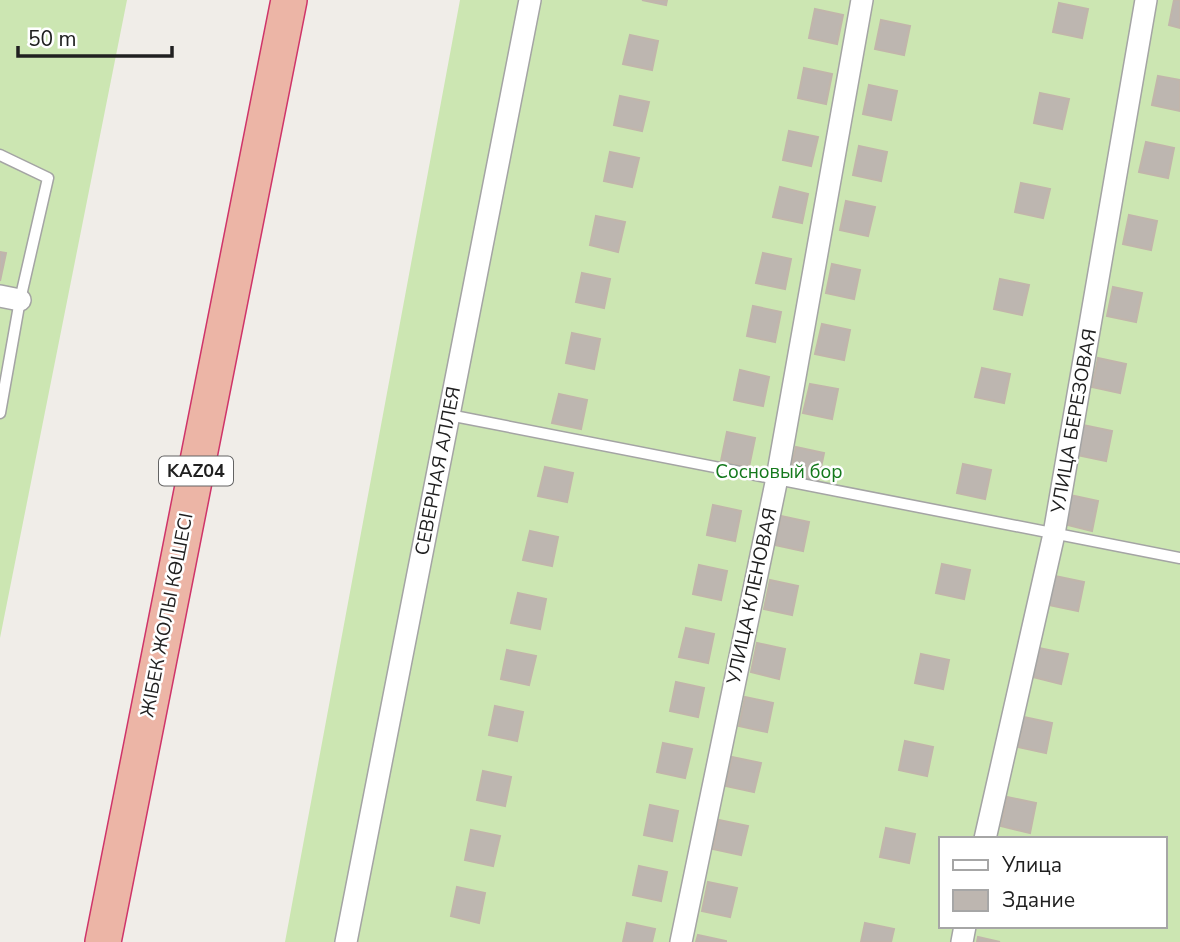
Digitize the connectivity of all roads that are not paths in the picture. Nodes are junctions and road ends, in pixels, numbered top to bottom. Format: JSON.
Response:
{"nodes":[{"id":1,"x":289,"y":0,"type":"edge"},
{"id":2,"x":530,"y":0,"type":"edge"},
{"id":3,"x":862,"y":0,"type":"edge"},
{"id":4,"x":1146,"y":0,"type":"edge"},
{"id":5,"x":0,"y":155,"type":"edge"},
{"id":6,"x":10,"y":298,"type":"edge"},
{"id":7,"x":0,"y":413,"type":"edge"},
{"id":8,"x":449,"y":415,"type":"junction"},
{"id":9,"x":777,"y":478,"type":"junction"},
{"id":10,"x":1054,"y":534,"type":"junction"},
{"id":11,"x":1180,"y":558,"type":"edge"},
{"id":12,"x":985,"y":837,"type":"edge"},
{"id":13,"x":103,"y":942,"type":"edge"},
{"id":14,"x":346,"y":942,"type":"edge"},
{"id":15,"x":681,"y":942,"type":"edge"}],
"edges":[{"from":1,"to":13,"type":"highway","name":"ЖІБЕК ЖОЛЫ КӨШЕСІ","number":"KАZ04"},
{"from":2,"to":8,"type":"street","name":"СЕВЕРНАЯ АЛЛЕЯ"},
{"from":3,"to":9,"type":"street","name":"УЛИЦА КЛЕНОВАЯ"},
{"from":4,"to":10,"type":"street","name":"УЛИЦА БЕРЕЗОВАЯ"},
{"from":5,"to":6,"type":"lane"},
{"from":6,"to":7,"type":"lane"},
{"from":8,"to":9,"type":"lane"},
{"from":8,"to":14,"type":"street","name":"СЕВЕРНАЯ АЛЛЕЯ"},
{"from":9,"to":10,"type":"lane"},
{"from":9,"to":15,"type":"street","name":"УЛИЦА КЛЕНОВАЯ"},
{"from":10,"to":11,"type":"lane"},
{"from":10,"to":12,"type":"street","name":"УЛИЦА БЕРЕЗОВАЯ"}]}
